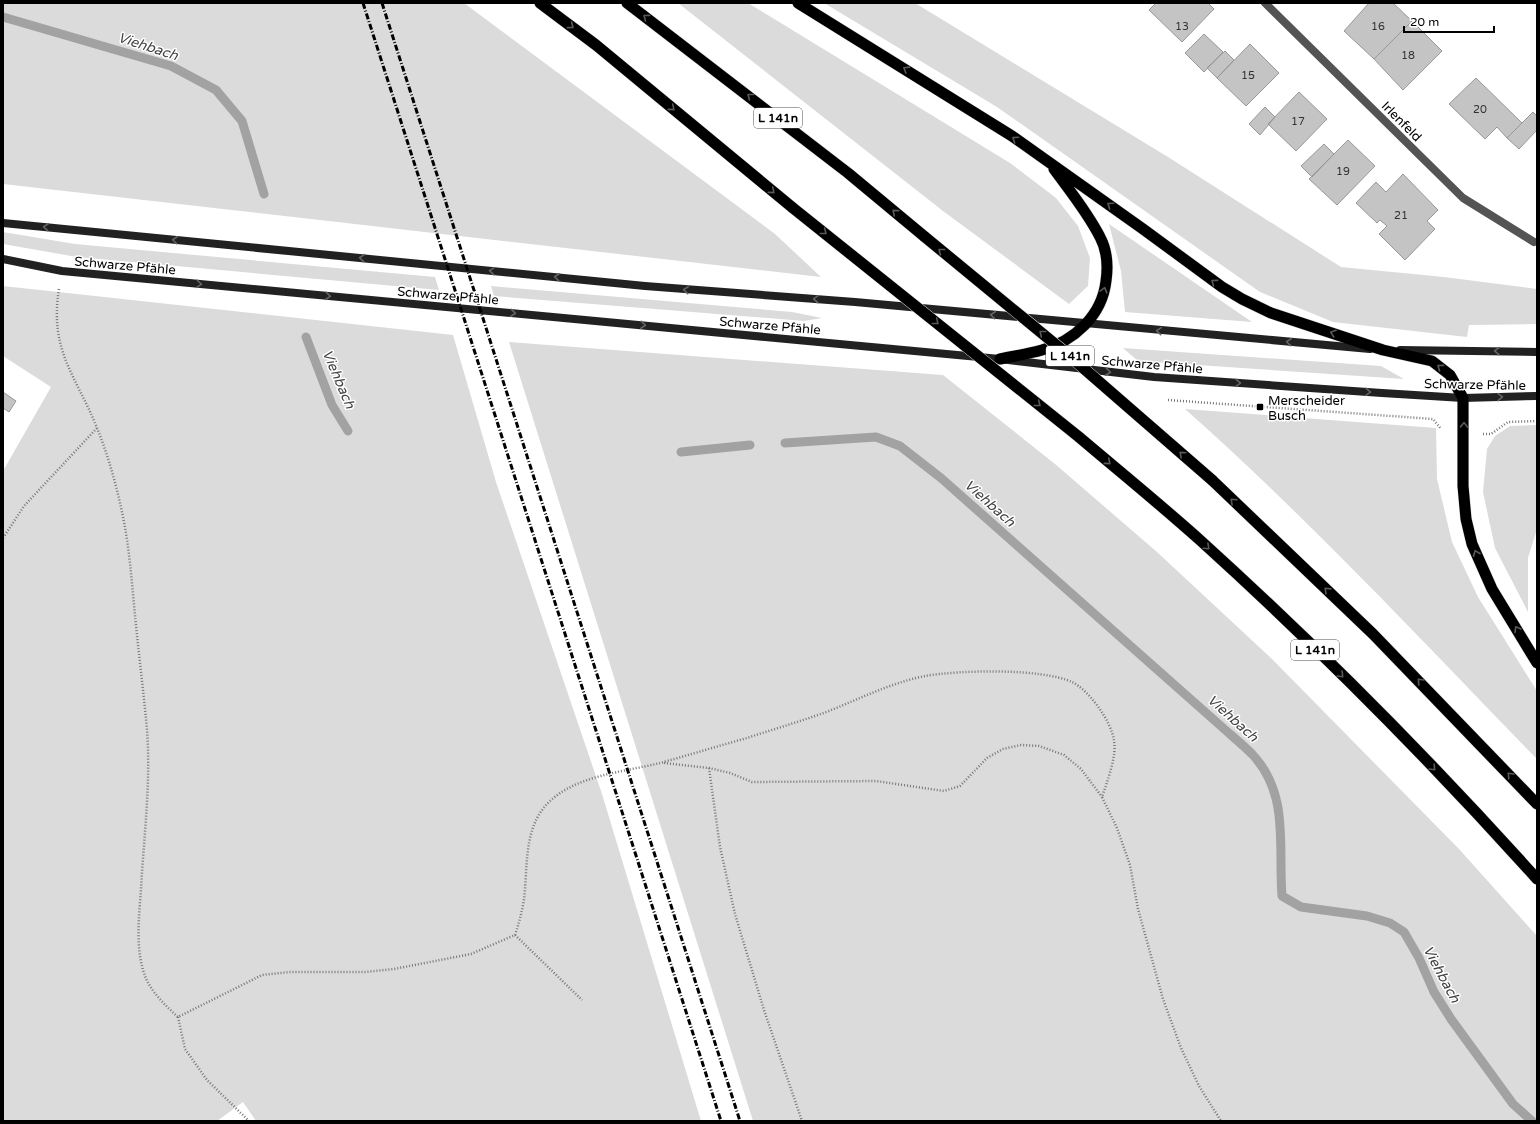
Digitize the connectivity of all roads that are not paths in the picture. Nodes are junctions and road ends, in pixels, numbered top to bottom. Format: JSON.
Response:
{"nodes":[{"id":1,"x":540,"y":3,"type":"edge"},
{"id":2,"x":627,"y":3,"type":"edge"},
{"id":3,"x":798,"y":3,"type":"edge"},
{"id":4,"x":1265,"y":3,"type":"edge"},
{"id":5,"x":1047,"y":161,"type":"junction"},
{"id":6,"x":3,"y":222,"type":"edge"},
{"id":7,"x":1534,"y":242,"type":"dead end"},
{"id":8,"x":3,"y":259,"type":"edge"},
{"id":9,"x":1087,"y":324,"type":"junction"},
{"id":10,"x":1383,"y":350,"type":"junction"},
{"id":11,"x":1537,"y":352,"type":"edge"},
{"id":12,"x":1000,"y":359,"type":"junction"},
{"id":13,"x":1537,"y":396,"type":"edge"},
{"id":14,"x":1464,"y":398,"type":"junction"},
{"id":15,"x":1537,"y":663,"type":"edge"},
{"id":16,"x":1537,"y":804,"type":"edge"},
{"id":17,"x":1537,"y":879,"type":"edge"}],
"edges":[{"from":1,"to":17,"type":"highway","number":"L 141n","one_way":true,"bridge":true},
{"from":16,"to":2,"type":"highway","number":"L 141n","one_way":true,"bridge":true},
{"from":5,"to":3,"type":"highway","one_way":true},
{"from":4,"to":7,"type":"street","name":"Irlenfeld"},
{"from":9,"to":5,"type":"highway","one_way":true},
{"from":10,"to":5,"type":"highway","one_way":true},
{"from":9,"to":6,"type":"main road","one_way":true},
{"from":8,"to":12,"type":"main road","name":"Schwarze Pfähle","one_way":true},
{"from":10,"to":9,"type":"main road","one_way":true},
{"from":9,"to":12,"type":"highway"},
{"from":11,"to":10,"type":"main road","one_way":true},
{"from":14,"to":10,"type":"highway","one_way":true},
{"from":12,"to":14,"type":"main road","name":"Schwarze Pfähle","one_way":true},
{"from":14,"to":13,"type":"main road","name":"Schwarze Pfähle","one_way":true},
{"from":15,"to":14,"type":"highway","one_way":true}]}
